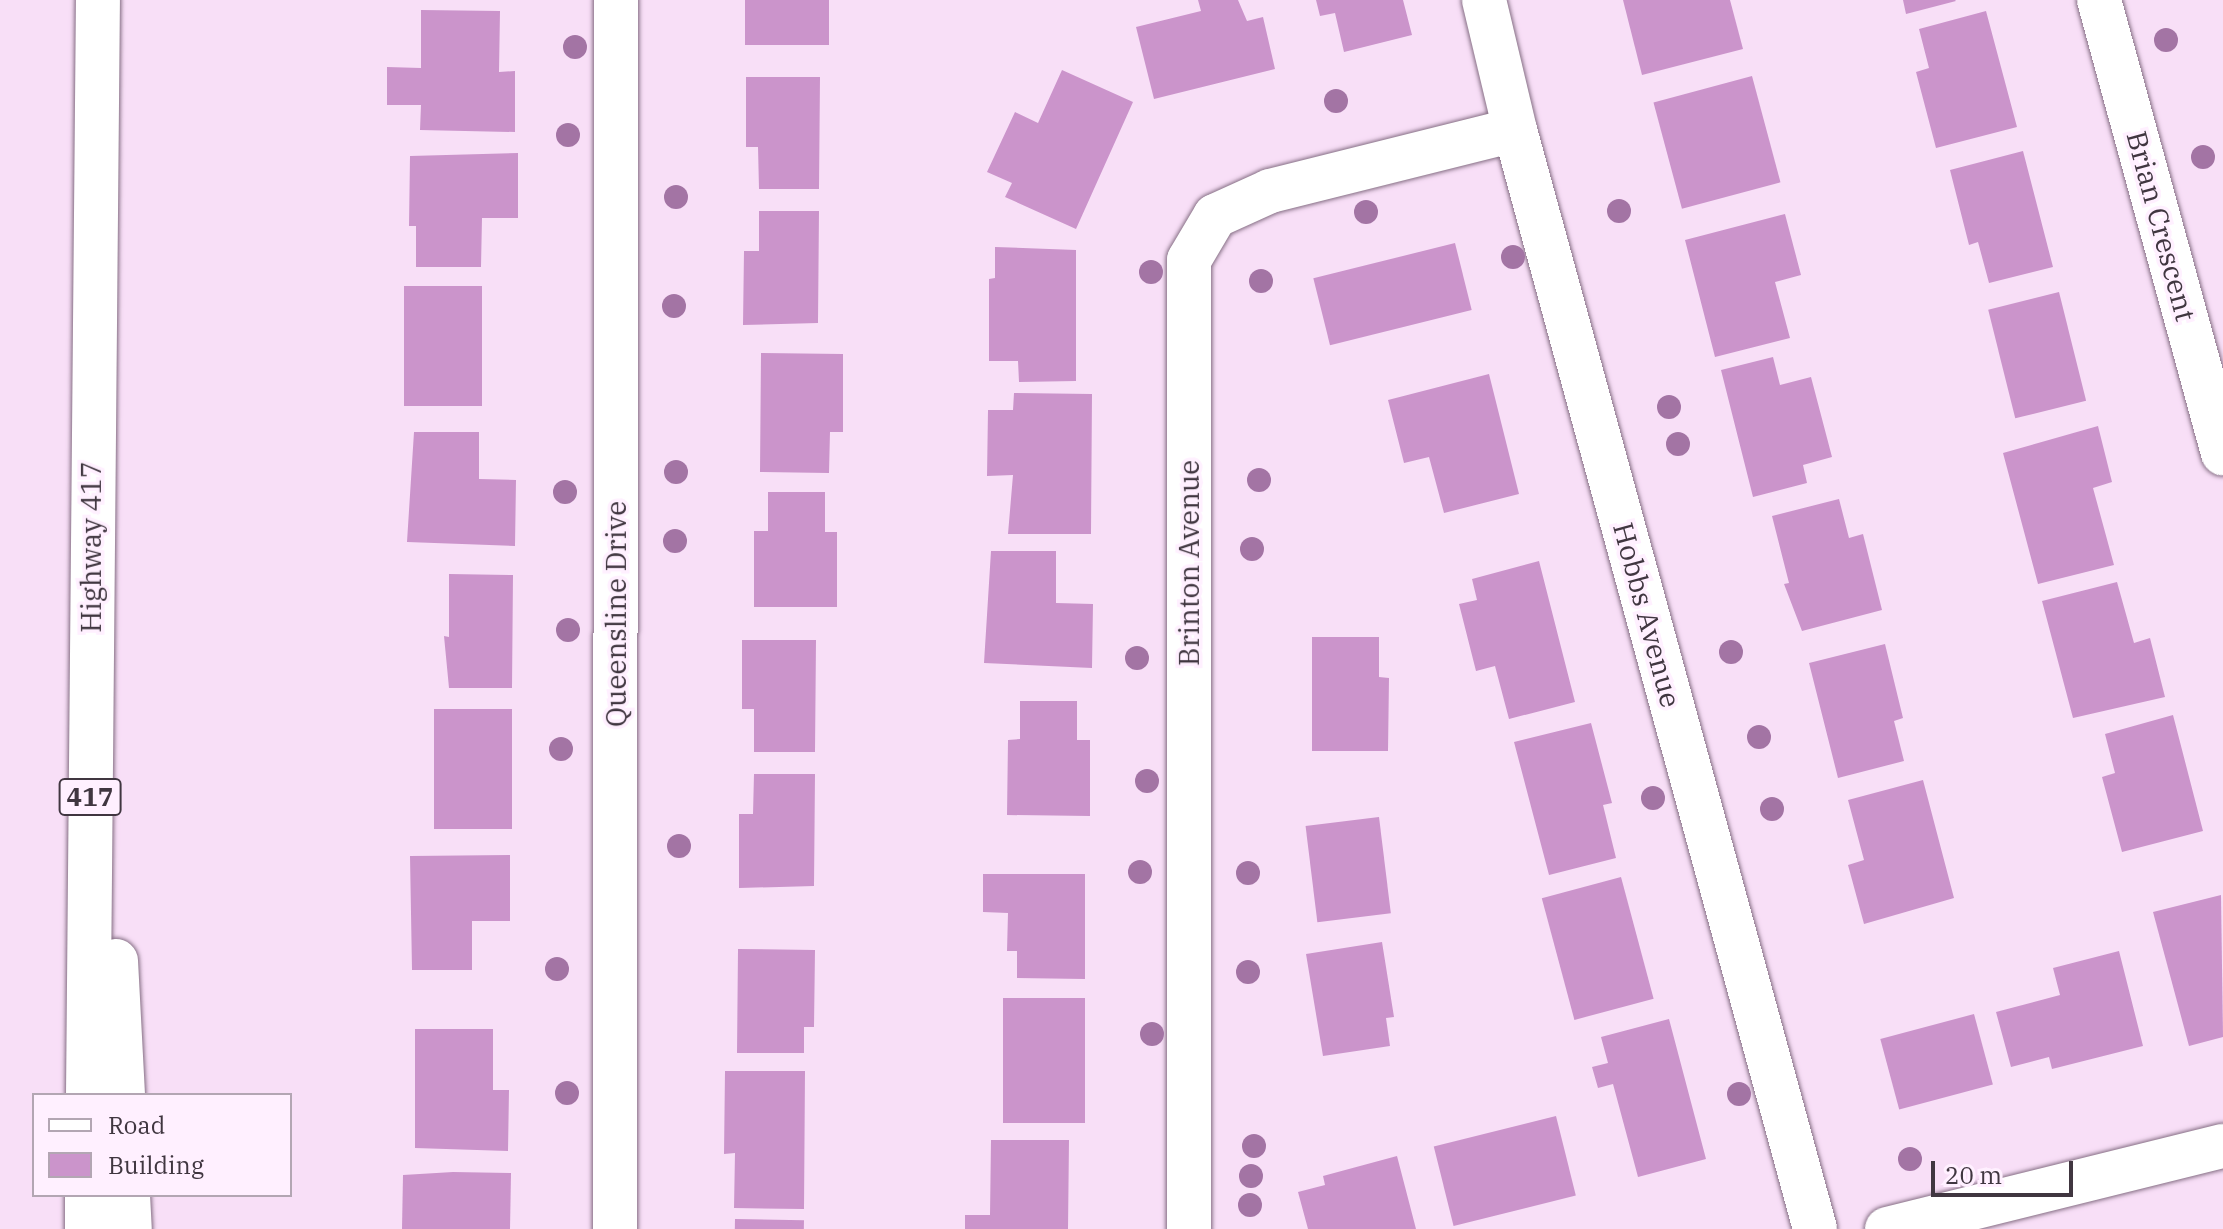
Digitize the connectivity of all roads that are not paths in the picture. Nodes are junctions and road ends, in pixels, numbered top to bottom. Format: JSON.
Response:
{"nodes":[{"id":1,"x":98,"y":0,"type":"edge"},
{"id":2,"x":616,"y":0,"type":"edge"},
{"id":3,"x":1484,"y":0,"type":"edge"},
{"id":4,"x":2099,"y":0,"type":"edge"},
{"id":5,"x":1515,"y":130,"type":"junction"},
{"id":6,"x":2223,"y":453,"type":"edge"},
{"id":7,"x":92,"y":499,"type":"junction"},
{"id":8,"x":88,"y":1093,"type":"edge"},
{"id":9,"x":123,"y":1093,"type":"edge"},
{"id":10,"x":2223,"y":1146,"type":"edge"},
{"id":11,"x":87,"y":1197,"type":"edge"},
{"id":12,"x":128,"y":1197,"type":"edge"},
{"id":13,"x":87,"y":1229,"type":"edge"},
{"id":14,"x":130,"y":1229,"type":"edge"},
{"id":15,"x":615,"y":1229,"type":"edge"},
{"id":16,"x":1189,"y":1229,"type":"edge"},
{"id":17,"x":1815,"y":1229,"type":"edge"},
{"id":18,"x":1887,"y":1229,"type":"edge"}],
"edges":[{"from":1,"to":7,"type":"main road","name":"Highway 417","number":"417"},
{"from":2,"to":15,"type":"main road","name":"Queensline Drive"},
{"from":3,"to":5,"type":"main road","name":"Hobbs Avenue"},
{"from":4,"to":6,"type":"main road","name":"Brian Crescent"},
{"from":5,"to":16,"type":"main road","name":"Brinton Avenue"},
{"from":5,"to":17,"type":"main road","name":"Hobbs Avenue"},
{"from":7,"to":8,"type":"main road","name":"Highway 417","number":"417"},
{"from":7,"to":9,"type":"main road"},
{"from":10,"to":18,"type":"main road"},
{"from":11,"to":13,"type":"main road"},
{"from":12,"to":14,"type":"main road"}]}
